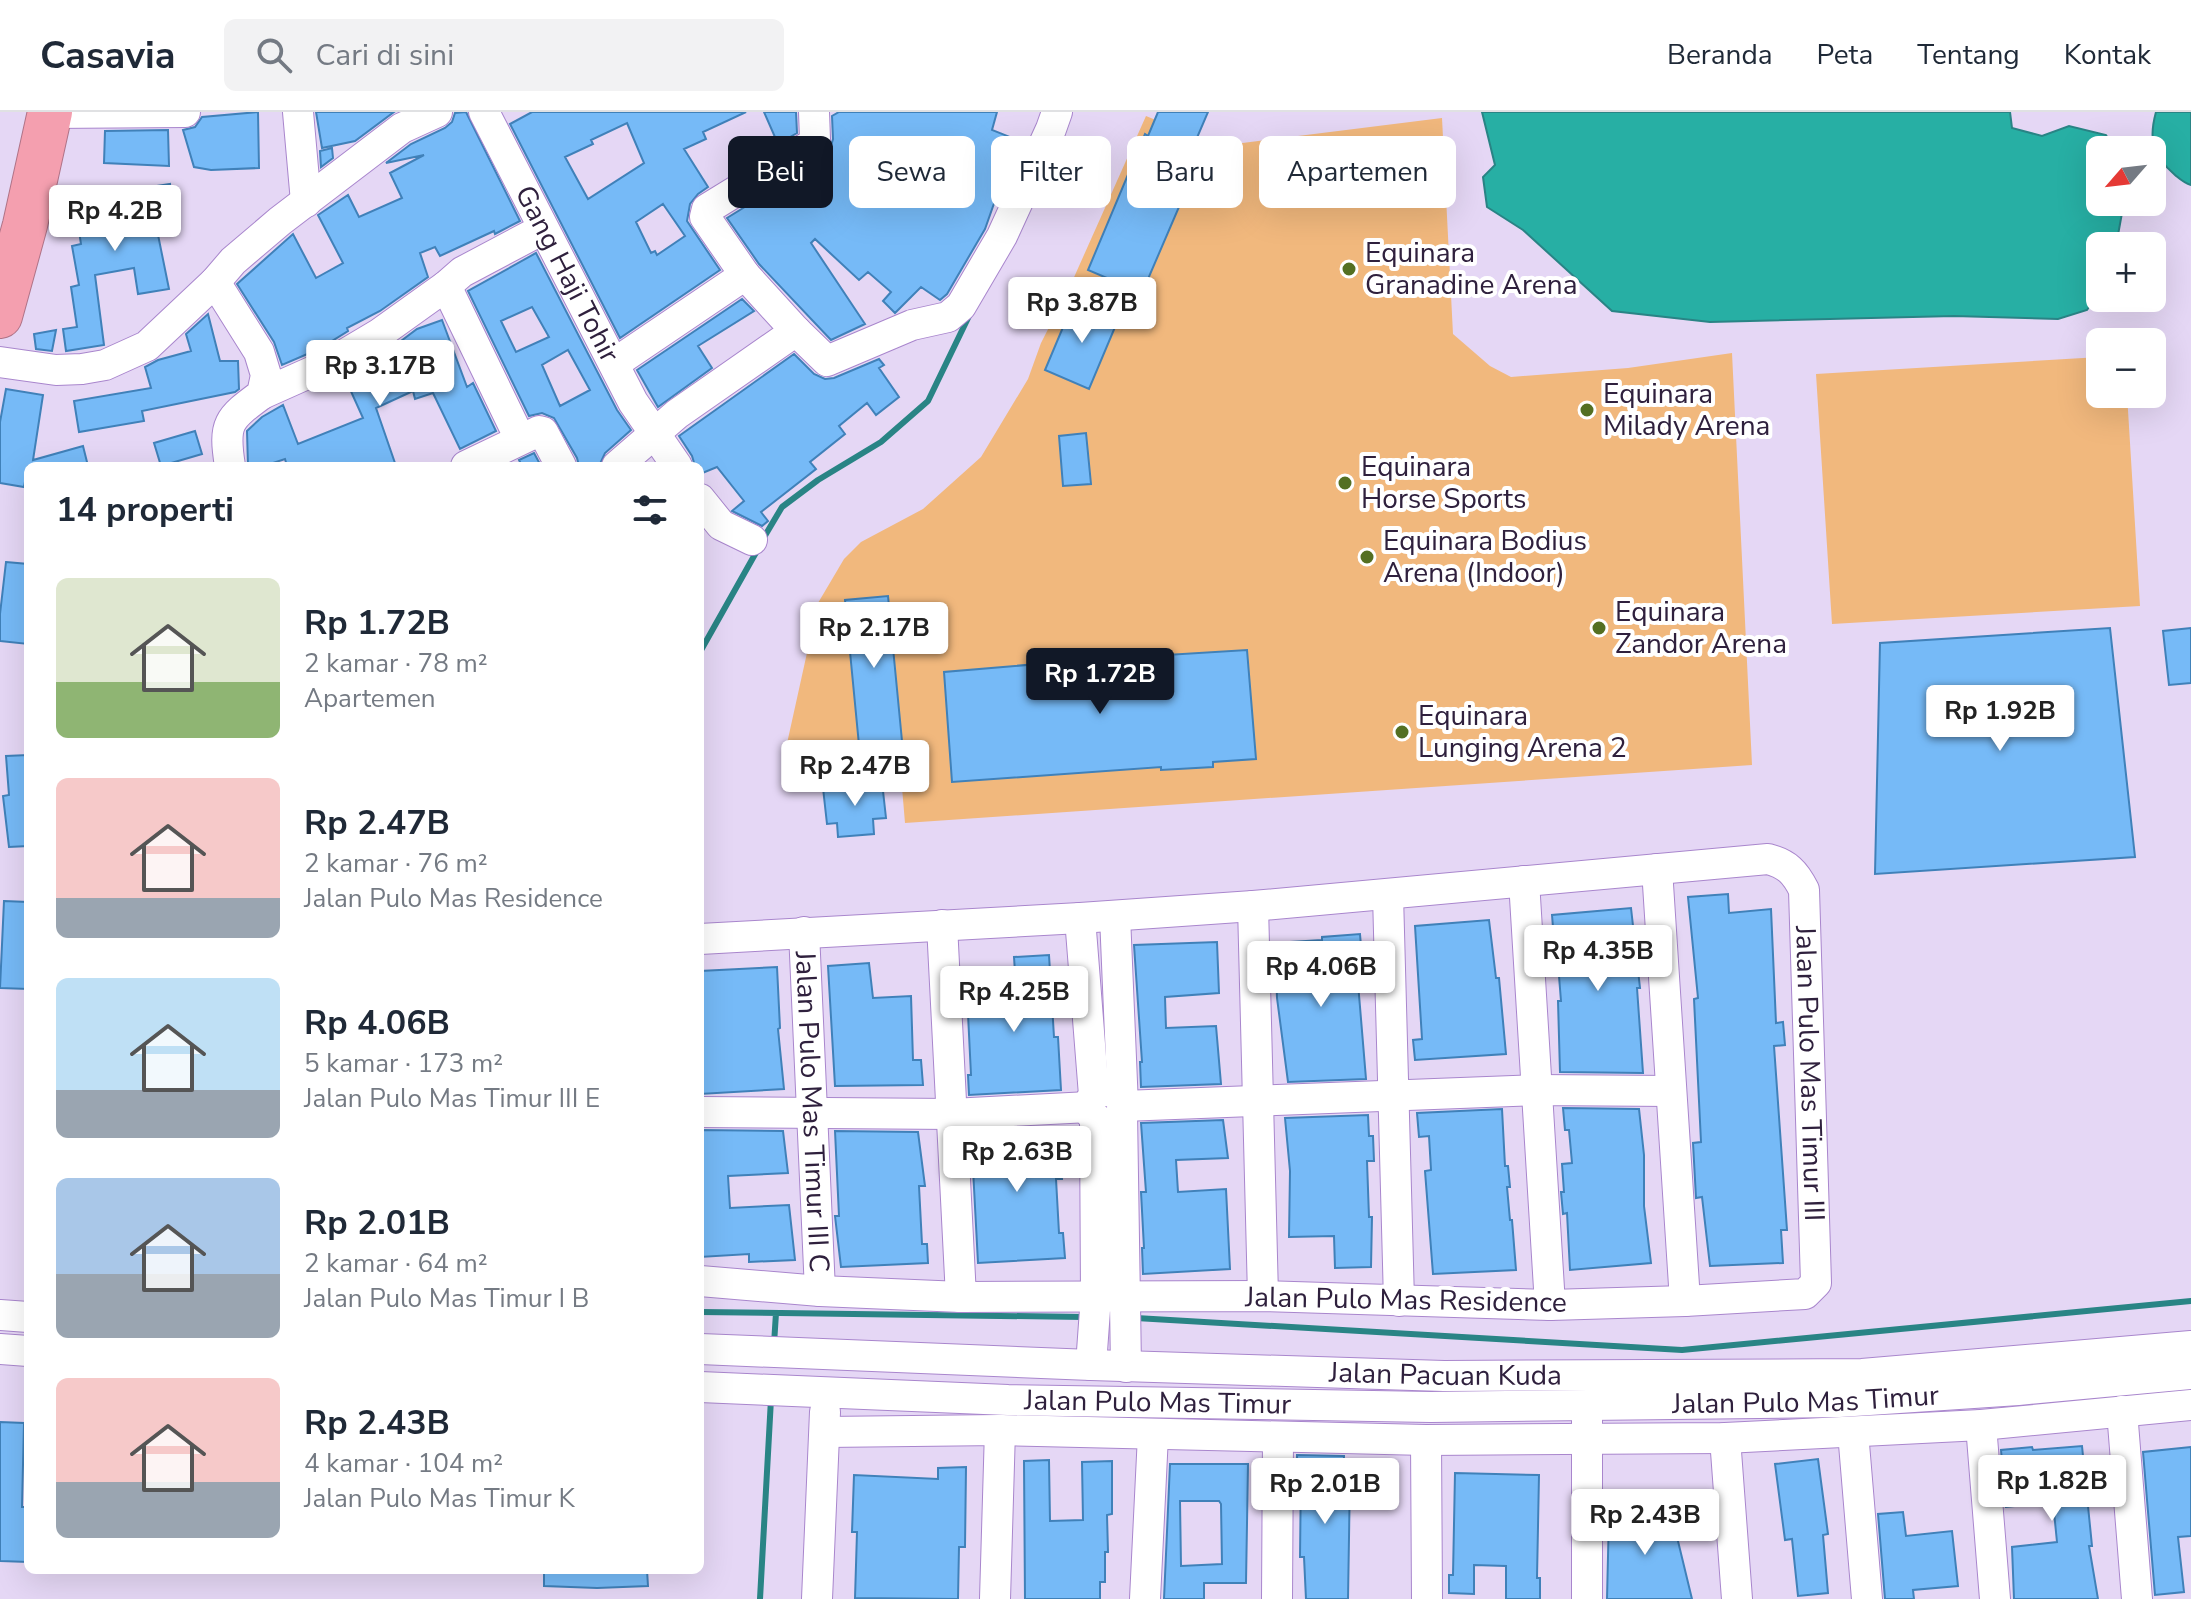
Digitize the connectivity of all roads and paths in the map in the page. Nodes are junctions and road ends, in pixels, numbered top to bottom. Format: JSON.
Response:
{"nodes":[{"id":1,"x":185,"y":112,"type":"edge"},
{"id":2,"x":298,"y":112,"type":"edge"},
{"id":3,"x":437,"y":112,"type":"edge"},
{"id":4,"x":484,"y":112,"type":"edge"},
{"id":5,"x":814,"y":112,"type":"edge"},
{"id":6,"x":1057,"y":112,"type":"edge"},
{"id":7,"x":50,"y":113,"type":"edge"},
{"id":8,"x":306,"y":202,"type":"junction"},
{"id":9,"x":543,"y":229,"type":"junction"},
{"id":10,"x":745,"y":275,"type":"junction"},
{"id":11,"x":215,"y":282,"type":"junction"},
{"id":12,"x":446,"y":286,"type":"junction"},
{"id":13,"x":0,"y":316,"type":"edge"},
{"id":14,"x":796,"y":331,"type":"junction"},
{"id":15,"x":0,"y":362,"type":"edge"},
{"id":16,"x":615,"y":363,"type":"junction"},
{"id":17,"x":262,"y":394,"type":"junction"},
{"id":18,"x":653,"y":434,"type":"junction"},
{"id":19,"x":520,"y":439,"type":"junction"},
{"id":20,"x":229,"y":462,"type":"edge"},
{"id":21,"x":474,"y":462,"type":"edge"},
{"id":22,"x":559,"y":462,"type":"edge"},
{"id":23,"x":622,"y":462,"type":"edge"},
{"id":24,"x":674,"y":462,"type":"edge"},
{"id":25,"x":704,"y":504,"type":"edge"},
{"id":26,"x":752,"y":540,"type":"dead end"},
{"id":27,"x":1657,"y":869,"type":"junction"},
{"id":28,"x":1524,"y":881,"type":"junction"},
{"id":29,"x":1388,"y":895,"type":"junction"},
{"id":30,"x":1253,"y":906,"type":"junction"},
{"id":31,"x":1115,"y":916,"type":"junction"},
{"id":32,"x":1080,"y":918,"type":"junction"},
{"id":33,"x":942,"y":925,"type":"junction"},
{"id":34,"x":804,"y":932,"type":"junction"},
{"id":35,"x":704,"y":939,"type":"edge"},
{"id":36,"x":1536,"y":1090,"type":"junction"},
{"id":37,"x":1671,"y":1091,"type":"junction"},
{"id":38,"x":1395,"y":1096,"type":"junction"},
{"id":39,"x":1258,"y":1100,"type":"junction"},
{"id":40,"x":1107,"y":1106,"type":"junction"},
{"id":41,"x":814,"y":1111,"type":"junction"},
{"id":42,"x":704,"y":1112,"type":"edge"},
{"id":43,"x":952,"y":1114,"type":"junction"},
{"id":44,"x":704,"y":1281,"type":"edge"},
{"id":45,"x":820,"y":1291,"type":"junction"},
{"id":46,"x":1263,"y":1296,"type":"junction"},
{"id":47,"x":961,"y":1297,"type":"junction"},
{"id":48,"x":1399,"y":1301,"type":"junction"},
{"id":49,"x":1685,"y":1301,"type":"junction"},
{"id":50,"x":1096,"y":1302,"type":"junction"},
{"id":51,"x":1127,"y":1302,"type":"junction"},
{"id":52,"x":1550,"y":1305,"type":"junction"},
{"id":53,"x":0,"y":1315,"type":"edge"},
{"id":54,"x":24,"y":1317,"type":"edge"},
{"id":55,"x":2191,"y":1346,"type":"edge"},
{"id":56,"x":0,"y":1349,"type":"edge"},
{"id":57,"x":705,"y":1349,"type":"edge"},
{"id":58,"x":24,"y":1351,"type":"edge"},
{"id":59,"x":1092,"y":1358,"type":"junction"},
{"id":60,"x":1126,"y":1359,"type":"junction"},
{"id":61,"x":2191,"y":1374,"type":"edge"},
{"id":62,"x":704,"y":1388,"type":"edge"},
{"id":63,"x":1706,"y":1388,"type":"junction"},
{"id":64,"x":826,"y":1394,"type":"junction"},
{"id":65,"x":1588,"y":1404,"type":"junction"},
{"id":66,"x":2191,"y":1405,"type":"edge"},
{"id":67,"x":2122,"y":1411,"type":"junction"},
{"id":68,"x":1981,"y":1425,"type":"junction"},
{"id":69,"x":1000,"y":1430,"type":"junction"},
{"id":70,"x":825,"y":1432,"type":"junction"},
{"id":71,"x":1853,"y":1432,"type":"junction"},
{"id":72,"x":1153,"y":1435,"type":"junction"},
{"id":73,"x":1586,"y":1437,"type":"junction"},
{"id":74,"x":1278,"y":1438,"type":"junction"},
{"id":75,"x":1725,"y":1438,"type":"junction"},
{"id":76,"x":1426,"y":1440,"type":"junction"},
{"id":77,"x":817,"y":1599,"type":"edge"},
{"id":78,"x":995,"y":1599,"type":"edge"},
{"id":79,"x":1145,"y":1599,"type":"edge"},
{"id":80,"x":1277,"y":1599,"type":"edge"},
{"id":81,"x":1427,"y":1599,"type":"edge"},
{"id":82,"x":1587,"y":1599,"type":"edge"},
{"id":83,"x":1737,"y":1599,"type":"edge"},
{"id":84,"x":1867,"y":1599,"type":"edge"},
{"id":85,"x":1995,"y":1599,"type":"edge"},
{"id":86,"x":2137,"y":1599,"type":"edge"}],
"edges":[{"from":1,"to":7,"type":"street"},
{"from":2,"to":8,"type":"street"},
{"from":3,"to":8,"type":"street"},
{"from":4,"to":9,"type":"street","name":"Gang Haji Tohir"},
{"from":5,"to":10,"type":"street"},
{"from":6,"to":14,"type":"street"},
{"from":7,"to":13,"type":"highway"},
{"from":8,"to":11,"type":"street"},
{"from":9,"to":12,"type":"street"},
{"from":9,"to":16,"type":"street","name":"Gang Haji Tohir"},
{"from":10,"to":14,"type":"street"},
{"from":10,"to":16,"type":"street"},
{"from":11,"to":15,"type":"street"},
{"from":11,"to":17,"type":"street"},
{"from":12,"to":17,"type":"street"},
{"from":12,"to":19,"type":"street"},
{"from":14,"to":18,"type":"street"},
{"from":16,"to":18,"type":"street","name":"Gang Haji Tohir"},
{"from":17,"to":20,"type":"street"},
{"from":18,"to":23,"type":"street"},
{"from":18,"to":24,"type":"street","name":"Gang Haji Tohir"},
{"from":19,"to":21,"type":"street"},
{"from":19,"to":22,"type":"street"},
{"from":25,"to":26,"type":"street"},
{"from":27,"to":28,"type":"street"},
{"from":27,"to":37,"type":"street"},
{"from":27,"to":49,"type":"street","name":"Jalan Pulo Mas Timur III"},
{"from":28,"to":29,"type":"street"},
{"from":28,"to":36,"type":"street"},
{"from":29,"to":30,"type":"street"},
{"from":29,"to":38,"type":"street"},
{"from":30,"to":31,"type":"street"},
{"from":30,"to":39,"type":"street"},
{"from":31,"to":32,"type":"street"},
{"from":31,"to":40,"type":"street"},
{"from":32,"to":33,"type":"street"},
{"from":32,"to":40,"type":"street"},
{"from":33,"to":34,"type":"street"},
{"from":33,"to":43,"type":"street"},
{"from":34,"to":35,"type":"street"},
{"from":34,"to":41,"type":"street","name":"Jalan Pulo Mas Timur III C"},
{"from":36,"to":37,"type":"street"},
{"from":36,"to":38,"type":"street"},
{"from":36,"to":52,"type":"street"},
{"from":37,"to":49,"type":"street"},
{"from":38,"to":39,"type":"street"},
{"from":38,"to":48,"type":"street"},
{"from":39,"to":40,"type":"street"},
{"from":39,"to":46,"type":"street"},
{"from":40,"to":43,"type":"street"},
{"from":40,"to":50,"type":"street"},
{"from":40,"to":51,"type":"street"},
{"from":41,"to":42,"type":"street"},
{"from":41,"to":43,"type":"street"},
{"from":41,"to":45,"type":"street","name":"Jalan Pulo Mas Timur III C"},
{"from":43,"to":47,"type":"street"},
{"from":44,"to":45,"type":"street","name":"Jalan Pulo Mas Residence"},
{"from":45,"to":47,"type":"street","name":"Jalan Pulo Mas Residence"},
{"from":46,"to":48,"type":"street","name":"Jalan Pulo Mas Residence"},
{"from":46,"to":51,"type":"street","name":"Jalan Pulo Mas Residence"},
{"from":47,"to":50,"type":"street","name":"Jalan Pulo Mas Residence"},
{"from":48,"to":52,"type":"street","name":"Jalan Pulo Mas Residence"},
{"from":49,"to":52,"type":"street","name":"Jalan Pulo Mas Residence"},
{"from":50,"to":51,"type":"street","name":"Jalan Pulo Mas Residence"},
{"from":50,"to":59,"type":"street"},
{"from":51,"to":60,"type":"street"},
{"from":53,"to":54,"type":"street"},
{"from":55,"to":63,"type":"street","name":"Jalan Pacuan Kuda"},
{"from":56,"to":58,"type":"street"},
{"from":57,"to":59,"type":"street","name":"Jalan Pacuan Kuda"},
{"from":59,"to":60,"type":"street","name":"Jalan Pacuan Kuda"},
{"from":60,"to":63,"type":"street","name":"Jalan Pacuan Kuda"},
{"from":61,"to":63,"type":"street","name":"Jalan Pulo Mas Timur"},
{"from":62,"to":64,"type":"street","name":"Jalan Pulo Mas Timur"},
{"from":63,"to":65,"type":"street","name":"Jalan Pulo Mas Timur"},
{"from":64,"to":65,"type":"street","name":"Jalan Pulo Mas Timur"},
{"from":64,"to":70,"type":"street"},
{"from":65,"to":73,"type":"street"},
{"from":66,"to":67,"type":"street","name":"Jalan Pulo Mas Timur"},
{"from":67,"to":68,"type":"street","name":"Jalan Pulo Mas Timur"},
{"from":67,"to":86,"type":"street"},
{"from":68,"to":71,"type":"street","name":"Jalan Pulo Mas Timur"},
{"from":68,"to":85,"type":"street"},
{"from":69,"to":70,"type":"street","name":"Jalan Pulo Mas Timur"},
{"from":69,"to":72,"type":"street","name":"Jalan Pulo Mas Timur"},
{"from":69,"to":78,"type":"street"},
{"from":70,"to":77,"type":"street"},
{"from":71,"to":75,"type":"street","name":"Jalan Pulo Mas Timur"},
{"from":71,"to":84,"type":"street"},
{"from":72,"to":74,"type":"street","name":"Jalan Pulo Mas Timur"},
{"from":72,"to":79,"type":"street"},
{"from":73,"to":75,"type":"street","name":"Jalan Pulo Mas Timur"},
{"from":73,"to":76,"type":"street","name":"Jalan Pulo Mas Timur"},
{"from":73,"to":82,"type":"street"},
{"from":74,"to":76,"type":"street","name":"Jalan Pulo Mas Timur"},
{"from":74,"to":80,"type":"street"},
{"from":75,"to":83,"type":"street"},
{"from":76,"to":81,"type":"street"}]}
